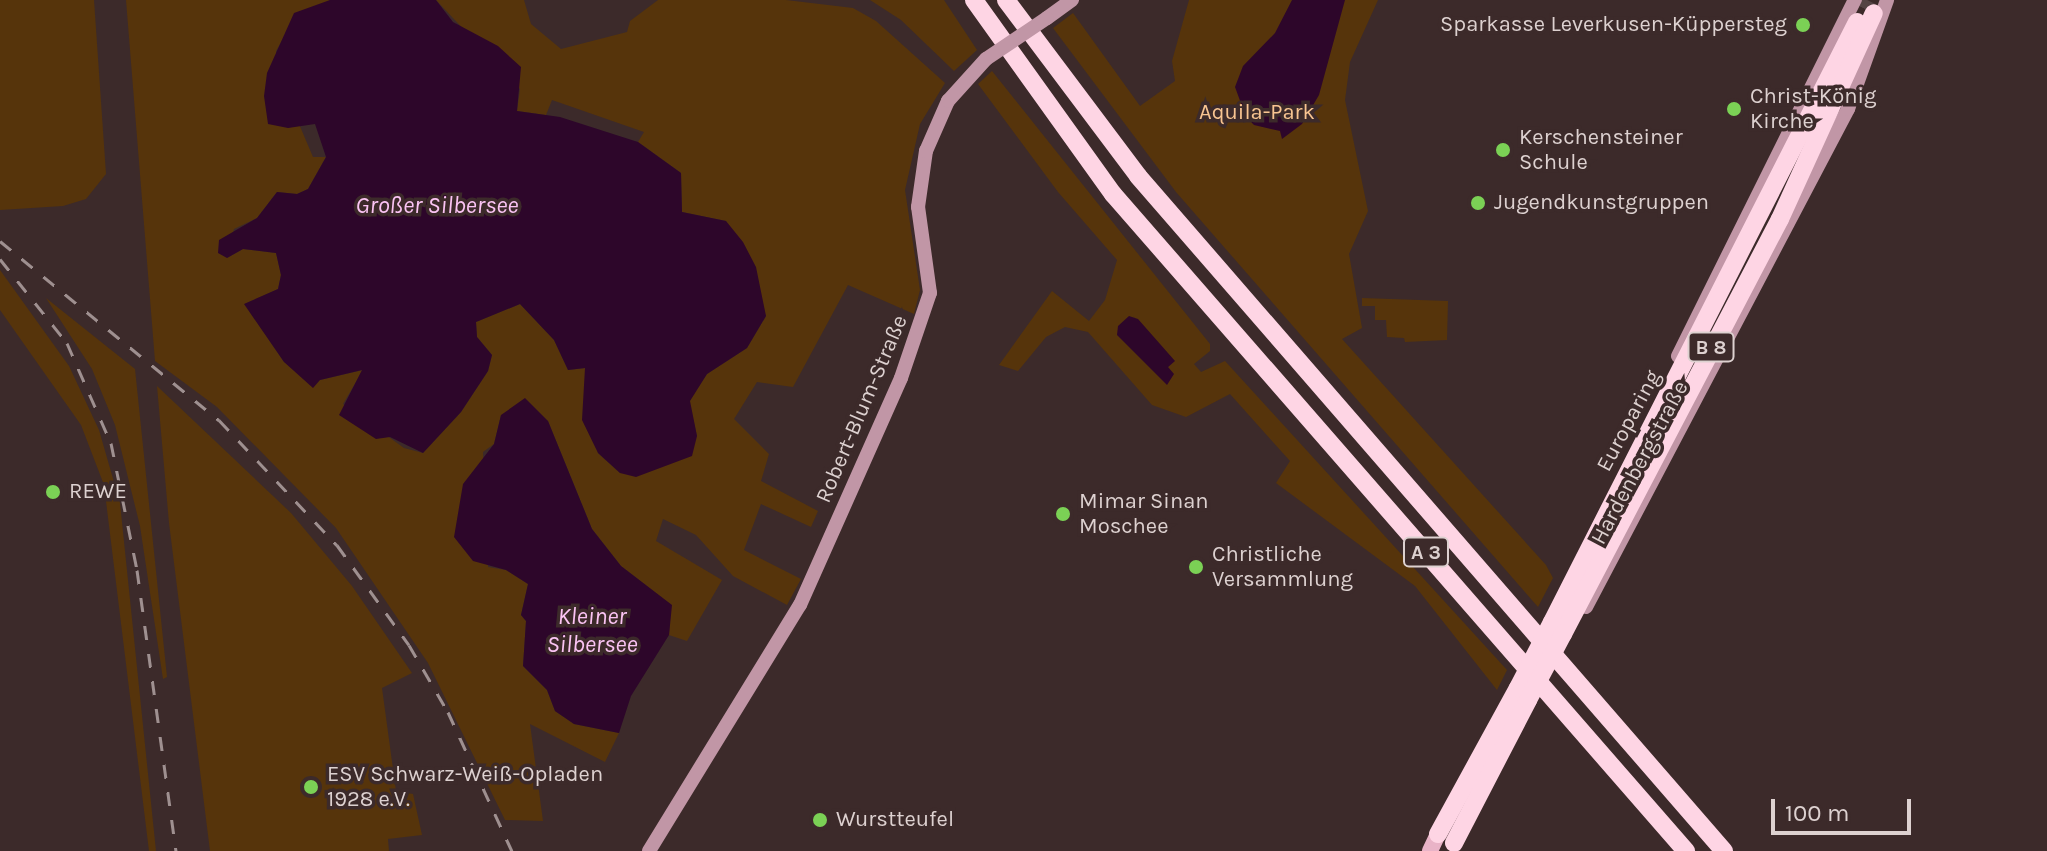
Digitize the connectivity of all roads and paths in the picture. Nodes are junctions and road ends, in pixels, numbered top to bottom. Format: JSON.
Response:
{"nodes":[{"id":1,"x":974,"y":0,"type":"edge"},
{"id":2,"x":1006,"y":0,"type":"edge"},
{"id":3,"x":1021,"y":0,"type":"edge"},
{"id":4,"x":1072,"y":0,"type":"edge"},
{"id":5,"x":1870,"y":5,"type":"edge"},
{"id":6,"x":1044,"y":47,"type":"junction"},
{"id":7,"x":1670,"y":395,"type":"junction"},
{"id":8,"x":1559,"y":636,"type":"junction"},
{"id":9,"x":1523,"y":694,"type":"junction"},
{"id":10,"x":1443,"y":845,"type":"edge"},
{"id":11,"x":649,"y":851,"type":"edge"},
{"id":12,"x":1686,"y":851,"type":"edge"},
{"id":13,"x":1724,"y":851,"type":"edge"}],
"edges":[{"from":1,"to":12,"type":"highway","number":"A 3"},
{"from":2,"to":6,"type":"highway","number":"A 3"},
{"from":3,"to":6,"type":"highway"},
{"from":4,"to":11,"type":"main road","name":"Robert-Blum-Straße","bridge":true},
{"from":5,"to":7,"type":"highway","name":"Europaring","number":"B 8"},
{"from":5,"to":7,"type":"main road"},
{"from":5,"to":8,"type":"highway","name":"Europaring","number":"B 8"},
{"from":6,"to":13,"type":"highway","number":"A 3"},
{"from":7,"to":8,"type":"highway","name":"Europaring","number":"B 8"},
{"from":8,"to":9,"type":"highway","name":"Europaring","number":"B 8","bridge":true},
{"from":8,"to":9,"type":"highway","name":"Europaring","number":"B 8","bridge":true},
{"from":9,"to":10,"type":"highway","name":"Europaring","number":"B 8"}]}
